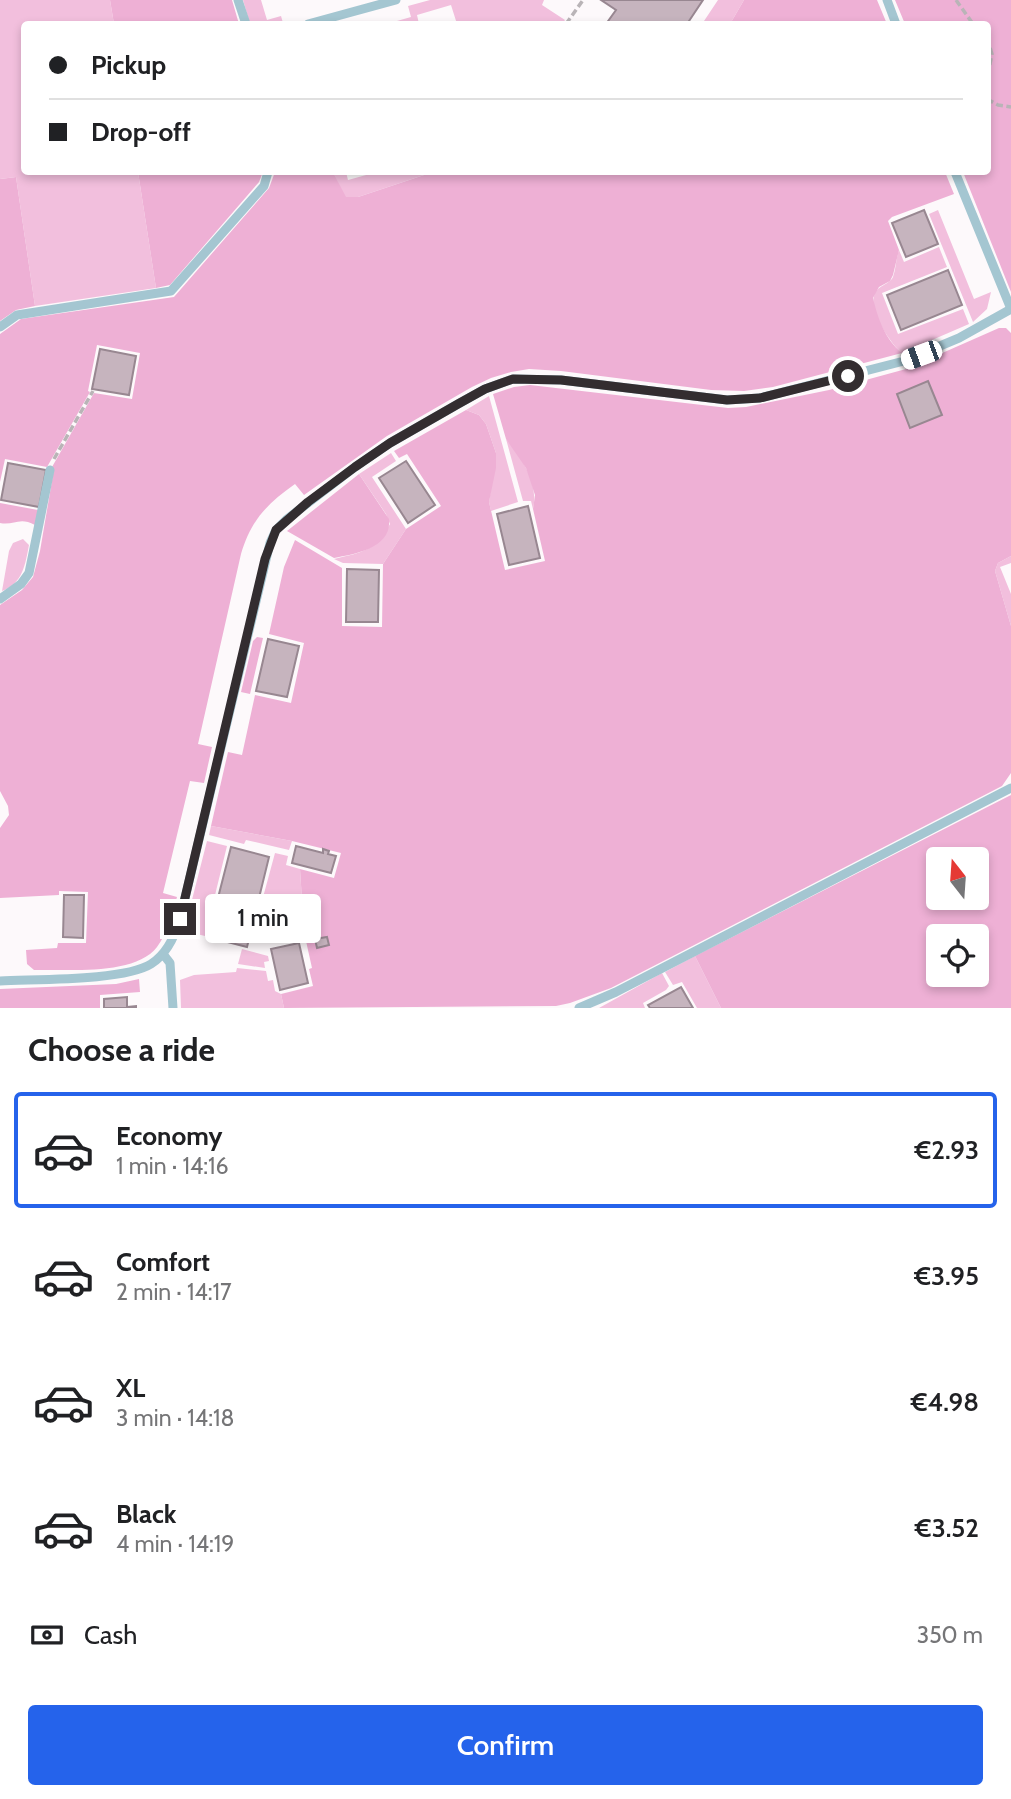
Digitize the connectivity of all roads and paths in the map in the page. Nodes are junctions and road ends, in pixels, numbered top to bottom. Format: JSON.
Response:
{"nodes":[{"id":1,"x":238,"y":0,"type":"edge"},
{"id":2,"x":396,"y":0,"type":"edge"},
{"id":3,"x":583,"y":0,"type":"edge"},
{"id":4,"x":887,"y":0,"type":"edge"},
{"id":5,"x":956,"y":0,"type":"edge"},
{"id":6,"x":245,"y":21,"type":"edge"},
{"id":7,"x":319,"y":21,"type":"edge"},
{"id":8,"x":568,"y":21,"type":"edge"},
{"id":9,"x":896,"y":21,"type":"edge"},
{"id":10,"x":972,"y":21,"type":"edge"},
{"id":11,"x":991,"y":101,"type":"edge"},
{"id":12,"x":1011,"y":107,"type":"edge"},
{"id":13,"x":267,"y":175,"type":"edge"},
{"id":14,"x":956,"y":175,"type":"edge"},
{"id":15,"x":1011,"y":309,"type":"edge"},
{"id":16,"x":0,"y":327,"type":"edge"},
{"id":17,"x":93,"y":391,"type":"dead end"},
{"id":18,"x":50,"y":470,"type":"joint"},
{"id":19,"x":0,"y":599,"type":"edge"},
{"id":20,"x":1011,"y":788,"type":"edge"},
{"id":21,"x":163,"y":954,"type":"junction"},
{"id":22,"x":0,"y":981,"type":"edge"},
{"id":23,"x":173,"y":1008,"type":"edge"},
{"id":24,"x":579,"y":1008,"type":"edge"}],
"edges":[{"from":1,"to":6,"type":"lane"},
{"from":2,"to":7,"type":"lane"},
{"from":3,"to":8,"type":"path"},
{"from":4,"to":9,"type":"lane"},
{"from":5,"to":10,"type":"path"},
{"from":11,"to":12,"type":"path"},
{"from":13,"to":16,"type":"lane"},
{"from":14,"to":15,"type":"lane"},
{"from":15,"to":21,"type":"lane"},
{"from":17,"to":18,"type":"path"},
{"from":18,"to":19,"type":"lane"},
{"from":20,"to":24,"type":"lane"},
{"from":21,"to":22,"type":"lane"},
{"from":21,"to":23,"type":"lane"}]}
